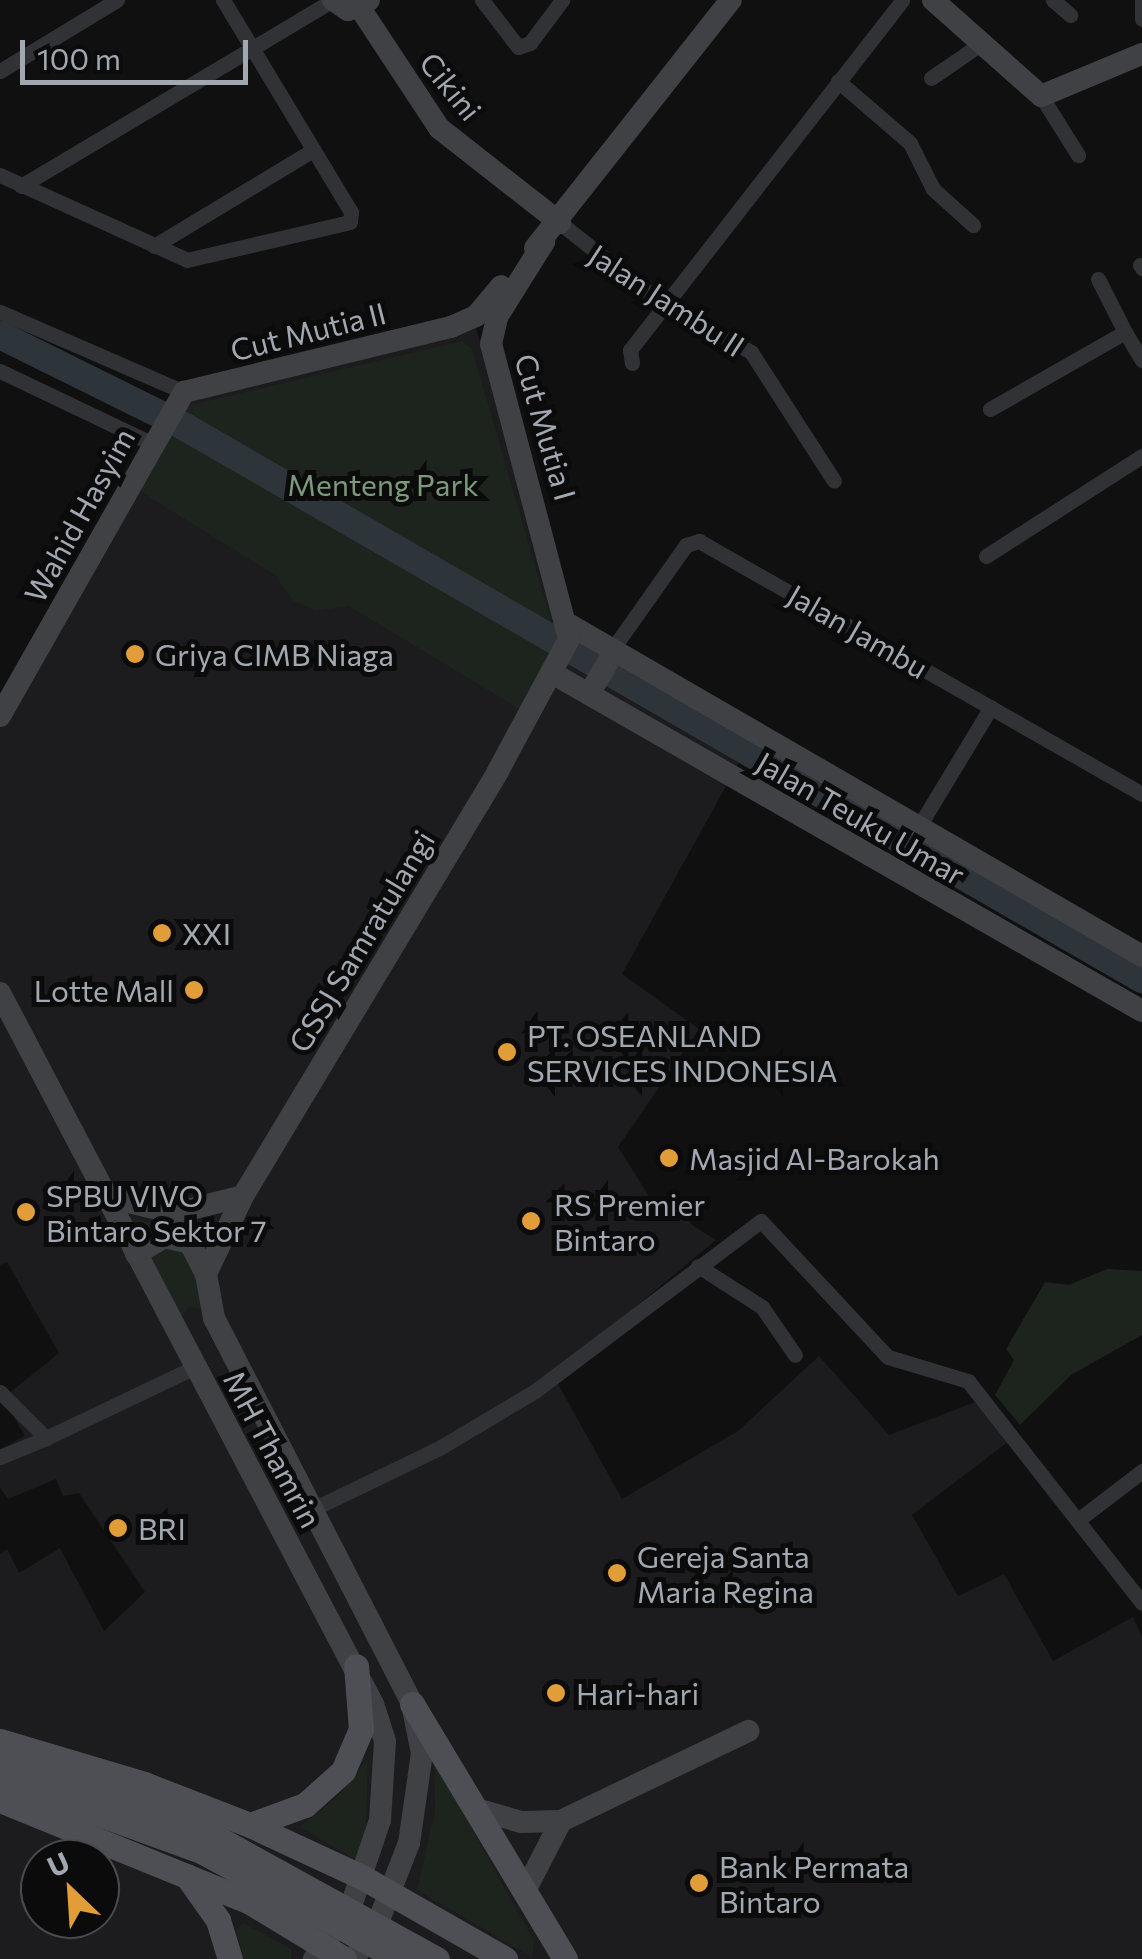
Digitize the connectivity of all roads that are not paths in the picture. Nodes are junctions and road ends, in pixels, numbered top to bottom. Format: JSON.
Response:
{"nodes":[{"id":1,"x":117,"y":0,"type":"edge"},
{"id":2,"x":222,"y":0,"type":"edge"},
{"id":3,"x":333,"y":0,"type":"edge"},
{"id":4,"x":482,"y":0,"type":"edge"},
{"id":5,"x":562,"y":0,"type":"edge"},
{"id":6,"x":731,"y":0,"type":"edge"},
{"id":7,"x":902,"y":0,"type":"edge"},
{"id":8,"x":933,"y":0,"type":"edge"},
{"id":9,"x":1052,"y":0,"type":"edge"},
{"id":10,"x":1142,"y":0,"type":"edge"},
{"id":11,"x":364,"y":4,"type":"edge"},
{"id":12,"x":1070,"y":15,"type":"dead end"},
{"id":13,"x":1142,"y":19,"type":"edge"},
{"id":14,"x":982,"y":43,"type":"junction"},
{"id":15,"x":252,"y":52,"type":"junction"},
{"id":16,"x":1142,"y":54,"type":"edge"},
{"id":17,"x":0,"y":70,"type":"edge"},
{"id":18,"x":930,"y":78,"type":"dead end"},
{"id":19,"x":838,"y":81,"type":"junction"},
{"id":20,"x":1040,"y":96,"type":"junction"},
{"id":21,"x":313,"y":150,"type":"junction"},
{"id":22,"x":1078,"y":155,"type":"dead end"},
{"id":23,"x":0,"y":175,"type":"edge"},
{"id":24,"x":22,"y":186,"type":"junction"},
{"id":25,"x":560,"y":223,"type":"junction"},
{"id":26,"x":973,"y":224,"type":"dead end"},
{"id":27,"x":544,"y":242,"type":"junction"},
{"id":28,"x":154,"y":246,"type":"junction"},
{"id":29,"x":1098,"y":279,"type":"dead end"},
{"id":30,"x":665,"y":306,"type":"junction"},
{"id":31,"x":0,"y":312,"type":"edge"},
{"id":32,"x":451,"y":327,"type":"junction"},
{"id":33,"x":1125,"y":332,"type":"junction"},
{"id":34,"x":491,"y":344,"type":"junction"},
{"id":35,"x":1142,"y":360,"type":"edge"},
{"id":36,"x":632,"y":363,"type":"dead end"},
{"id":37,"x":0,"y":370,"type":"edge"},
{"id":38,"x":182,"y":394,"type":"junction"},
{"id":39,"x":990,"y":409,"type":"dead end"},
{"id":40,"x":154,"y":442,"type":"junction"},
{"id":41,"x":1142,"y":456,"type":"edge"},
{"id":42,"x":834,"y":480,"type":"dead end"},
{"id":43,"x":986,"y":556,"type":"dead end"},
{"id":44,"x":570,"y":632,"type":"junction"},
{"id":45,"x":555,"y":667,"type":"junction"},
{"id":46,"x":603,"y":669,"type":"junction"},
{"id":47,"x":8,"y":685,"type":"edge"},
{"id":48,"x":991,"y":708,"type":"junction"},
{"id":49,"x":0,"y":716,"type":"edge"},
{"id":50,"x":1142,"y":794,"type":"edge"},
{"id":51,"x":918,"y":828,"type":"junction"},
{"id":52,"x":1142,"y":956,"type":"edge"},
{"id":53,"x":0,"y":993,"type":"edge"},
{"id":54,"x":1142,"y":1011,"type":"edge"},
{"id":55,"x":243,"y":1196,"type":"junction"},
{"id":56,"x":107,"y":1197,"type":"junction"},
{"id":57,"x":136,"y":1254,"type":"junction"},
{"id":58,"x":698,"y":1266,"type":"junction"},
{"id":59,"x":206,"y":1274,"type":"junction"},
{"id":60,"x":796,"y":1355,"type":"dead end"},
{"id":61,"x":195,"y":1367,"type":"junction"},
{"id":62,"x":0,"y":1392,"type":"edge"},
{"id":63,"x":46,"y":1438,"type":"junction"},
{"id":64,"x":0,"y":1457,"type":"edge"},
{"id":65,"x":1142,"y":1470,"type":"edge"},
{"id":66,"x":313,"y":1509,"type":"junction"},
{"id":67,"x":1078,"y":1520,"type":"junction"},
{"id":68,"x":1142,"y":1603,"type":"edge"},
{"id":69,"x":356,"y":1666,"type":"junction"},
{"id":70,"x":412,"y":1704,"type":"junction"},
{"id":71,"x":748,"y":1732,"type":"dead end"},
{"id":72,"x":0,"y":1741,"type":"edge"},
{"id":73,"x":0,"y":1757,"type":"edge"},
{"id":74,"x":0,"y":1778,"type":"edge"},
{"id":75,"x":0,"y":1800,"type":"edge"},
{"id":76,"x":480,"y":1810,"type":"junction"},
{"id":77,"x":562,"y":1821,"type":"junction"},
{"id":78,"x":250,"y":1825,"type":"junction"},
{"id":79,"x":311,"y":1852,"type":"junction"},
{"id":80,"x":182,"y":1871,"type":"junction"},
{"id":81,"x":362,"y":1878,"type":"junction"},
{"id":82,"x":526,"y":1889,"type":"junction"},
{"id":83,"x":391,"y":1894,"type":"junction"},
{"id":84,"x":281,"y":1920,"type":"junction"},
{"id":85,"x":443,"y":1922,"type":"junction"},
{"id":86,"x":328,"y":1955,"type":"edge"},
{"id":87,"x":230,"y":1959,"type":"edge"},
{"id":88,"x":354,"y":1959,"type":"edge"},
{"id":89,"x":379,"y":1959,"type":"edge"},
{"id":90,"x":398,"y":1959,"type":"edge"},
{"id":91,"x":437,"y":1959,"type":"edge"},
{"id":92,"x":506,"y":1959,"type":"edge"},
{"id":93,"x":565,"y":1959,"type":"edge"}],
"edges":[{"from":1,"to":17,"type":"street"},
{"from":2,"to":15,"type":"street"},
{"from":3,"to":11,"type":"main road"},
{"from":3,"to":15,"type":"street"},
{"from":4,"to":5,"type":"street"},
{"from":6,"to":25,"type":"main road"},
{"from":7,"to":19,"type":"street"},
{"from":8,"to":14,"type":"main road"},
{"from":9,"to":12,"type":"street"},
{"from":10,"to":13,"type":"street"},
{"from":11,"to":25,"type":"main road","name":"Cikini"},
{"from":14,"to":18,"type":"street"},
{"from":14,"to":20,"type":"main road"},
{"from":15,"to":21,"type":"street"},
{"from":15,"to":24,"type":"street"},
{"from":16,"to":20,"type":"main road"},
{"from":19,"to":26,"type":"street"},
{"from":19,"to":30,"type":"street"},
{"from":20,"to":22,"type":"street"},
{"from":21,"to":28,"type":"street"},
{"from":21,"to":28,"type":"street"},
{"from":23,"to":24,"type":"street"},
{"from":24,"to":28,"type":"street"},
{"from":25,"to":27,"type":"main road"},
{"from":25,"to":30,"type":"street","name":"Jalan Jambu II"},
{"from":27,"to":32,"type":"main road","name":"Cut Mutia II"},
{"from":27,"to":34,"type":"main road","name":"Cut Mutia I"},
{"from":29,"to":33,"type":"street"},
{"from":30,"to":36,"type":"street"},
{"from":30,"to":42,"type":"street","name":"Jalan Jambu II"},
{"from":31,"to":38,"type":"street"},
{"from":32,"to":34,"type":"main road"},
{"from":32,"to":38,"type":"main road","name":"Cut Mutia II"},
{"from":33,"to":35,"type":"street"},
{"from":33,"to":39,"type":"street"},
{"from":34,"to":44,"type":"main road","name":"Cut Mutia I"},
{"from":37,"to":40,"type":"street"},
{"from":38,"to":40,"type":"main road","name":"Wahid Hasyim"},
{"from":40,"to":47,"type":"main road","name":"Wahid Hasyim"},
{"from":41,"to":43,"type":"street"},
{"from":44,"to":45,"type":"main road","name":"GSSJ Samratulangi"},
{"from":44,"to":46,"type":"main road","name":"Jalan Teuku Umar"},
{"from":45,"to":46,"type":"main road","name":"Jalan Teuku Umar"},
{"from":45,"to":55,"type":"main road","name":"GSSJ Samratulangi"},
{"from":46,"to":48,"type":"street","name":"Jalan Jambu"},
{"from":46,"to":51,"type":"main road","name":"Jalan Teuku Umar"},
{"from":46,"to":54,"type":"main road","name":"Jalan Teuku Umar"},
{"from":47,"to":49,"type":"main road","name":"Wahid Hasyim"},
{"from":48,"to":50,"type":"street","name":"Jalan Jambu"},
{"from":48,"to":51,"type":"street"},
{"from":51,"to":52,"type":"main road","name":"Jalan Teuku Umar"},
{"from":53,"to":56,"type":"main road","name":"MH Thamrin"},
{"from":55,"to":56,"type":"main road"},
{"from":55,"to":59,"type":"main road","name":"GSSJ Samratulangi"},
{"from":56,"to":57,"type":"main road","name":"MH Thamrin"},
{"from":57,"to":59,"type":"main road"},
{"from":57,"to":61,"type":"main road","name":"MH Thamrin"},
{"from":58,"to":60,"type":"street"},
{"from":58,"to":66,"type":"street"},
{"from":58,"to":67,"type":"street"},
{"from":59,"to":66,"type":"main road","name":"MH Thamrin"},
{"from":61,"to":63,"type":"street"},
{"from":61,"to":69,"type":"main road","name":"MH Thamrin"},
{"from":62,"to":63,"type":"street"},
{"from":63,"to":64,"type":"street"},
{"from":65,"to":67,"type":"street"},
{"from":66,"to":70,"type":"main road","name":"MH Thamrin"},
{"from":67,"to":68,"type":"street"},
{"from":69,"to":78,"type":"main road"},
{"from":69,"to":81,"type":"main road","name":"MH Thamrin"},
{"from":70,"to":76,"type":"main road"},
{"from":70,"to":83,"type":"main road","name":"MH Thamrin"},
{"from":71,"to":77,"type":"main road"},
{"from":72,"to":78,"type":"main road"},
{"from":73,"to":91,"type":"main road","bridge":true},
{"from":74,"to":90,"type":"main road","bridge":true},
{"from":75,"to":80,"type":"main road"},
{"from":76,"to":77,"type":"main road"},
{"from":76,"to":82,"type":"main road"},
{"from":77,"to":82,"type":"main road"},
{"from":78,"to":79,"type":"main road"},
{"from":79,"to":81,"type":"main road"},
{"from":79,"to":84,"type":"main road"},
{"from":80,"to":84,"type":"main road"},
{"from":80,"to":87,"type":"main road"},
{"from":81,"to":83,"type":"main road"},
{"from":81,"to":86,"type":"main road","name":"MH Thamrin"},
{"from":82,"to":93,"type":"main road"},
{"from":83,"to":85,"type":"main road"},
{"from":83,"to":88,"type":"main road","name":"MH Thamrin"},
{"from":84,"to":86,"type":"main road"},
{"from":85,"to":89,"type":"main road"},
{"from":85,"to":92,"type":"main road"}]}
